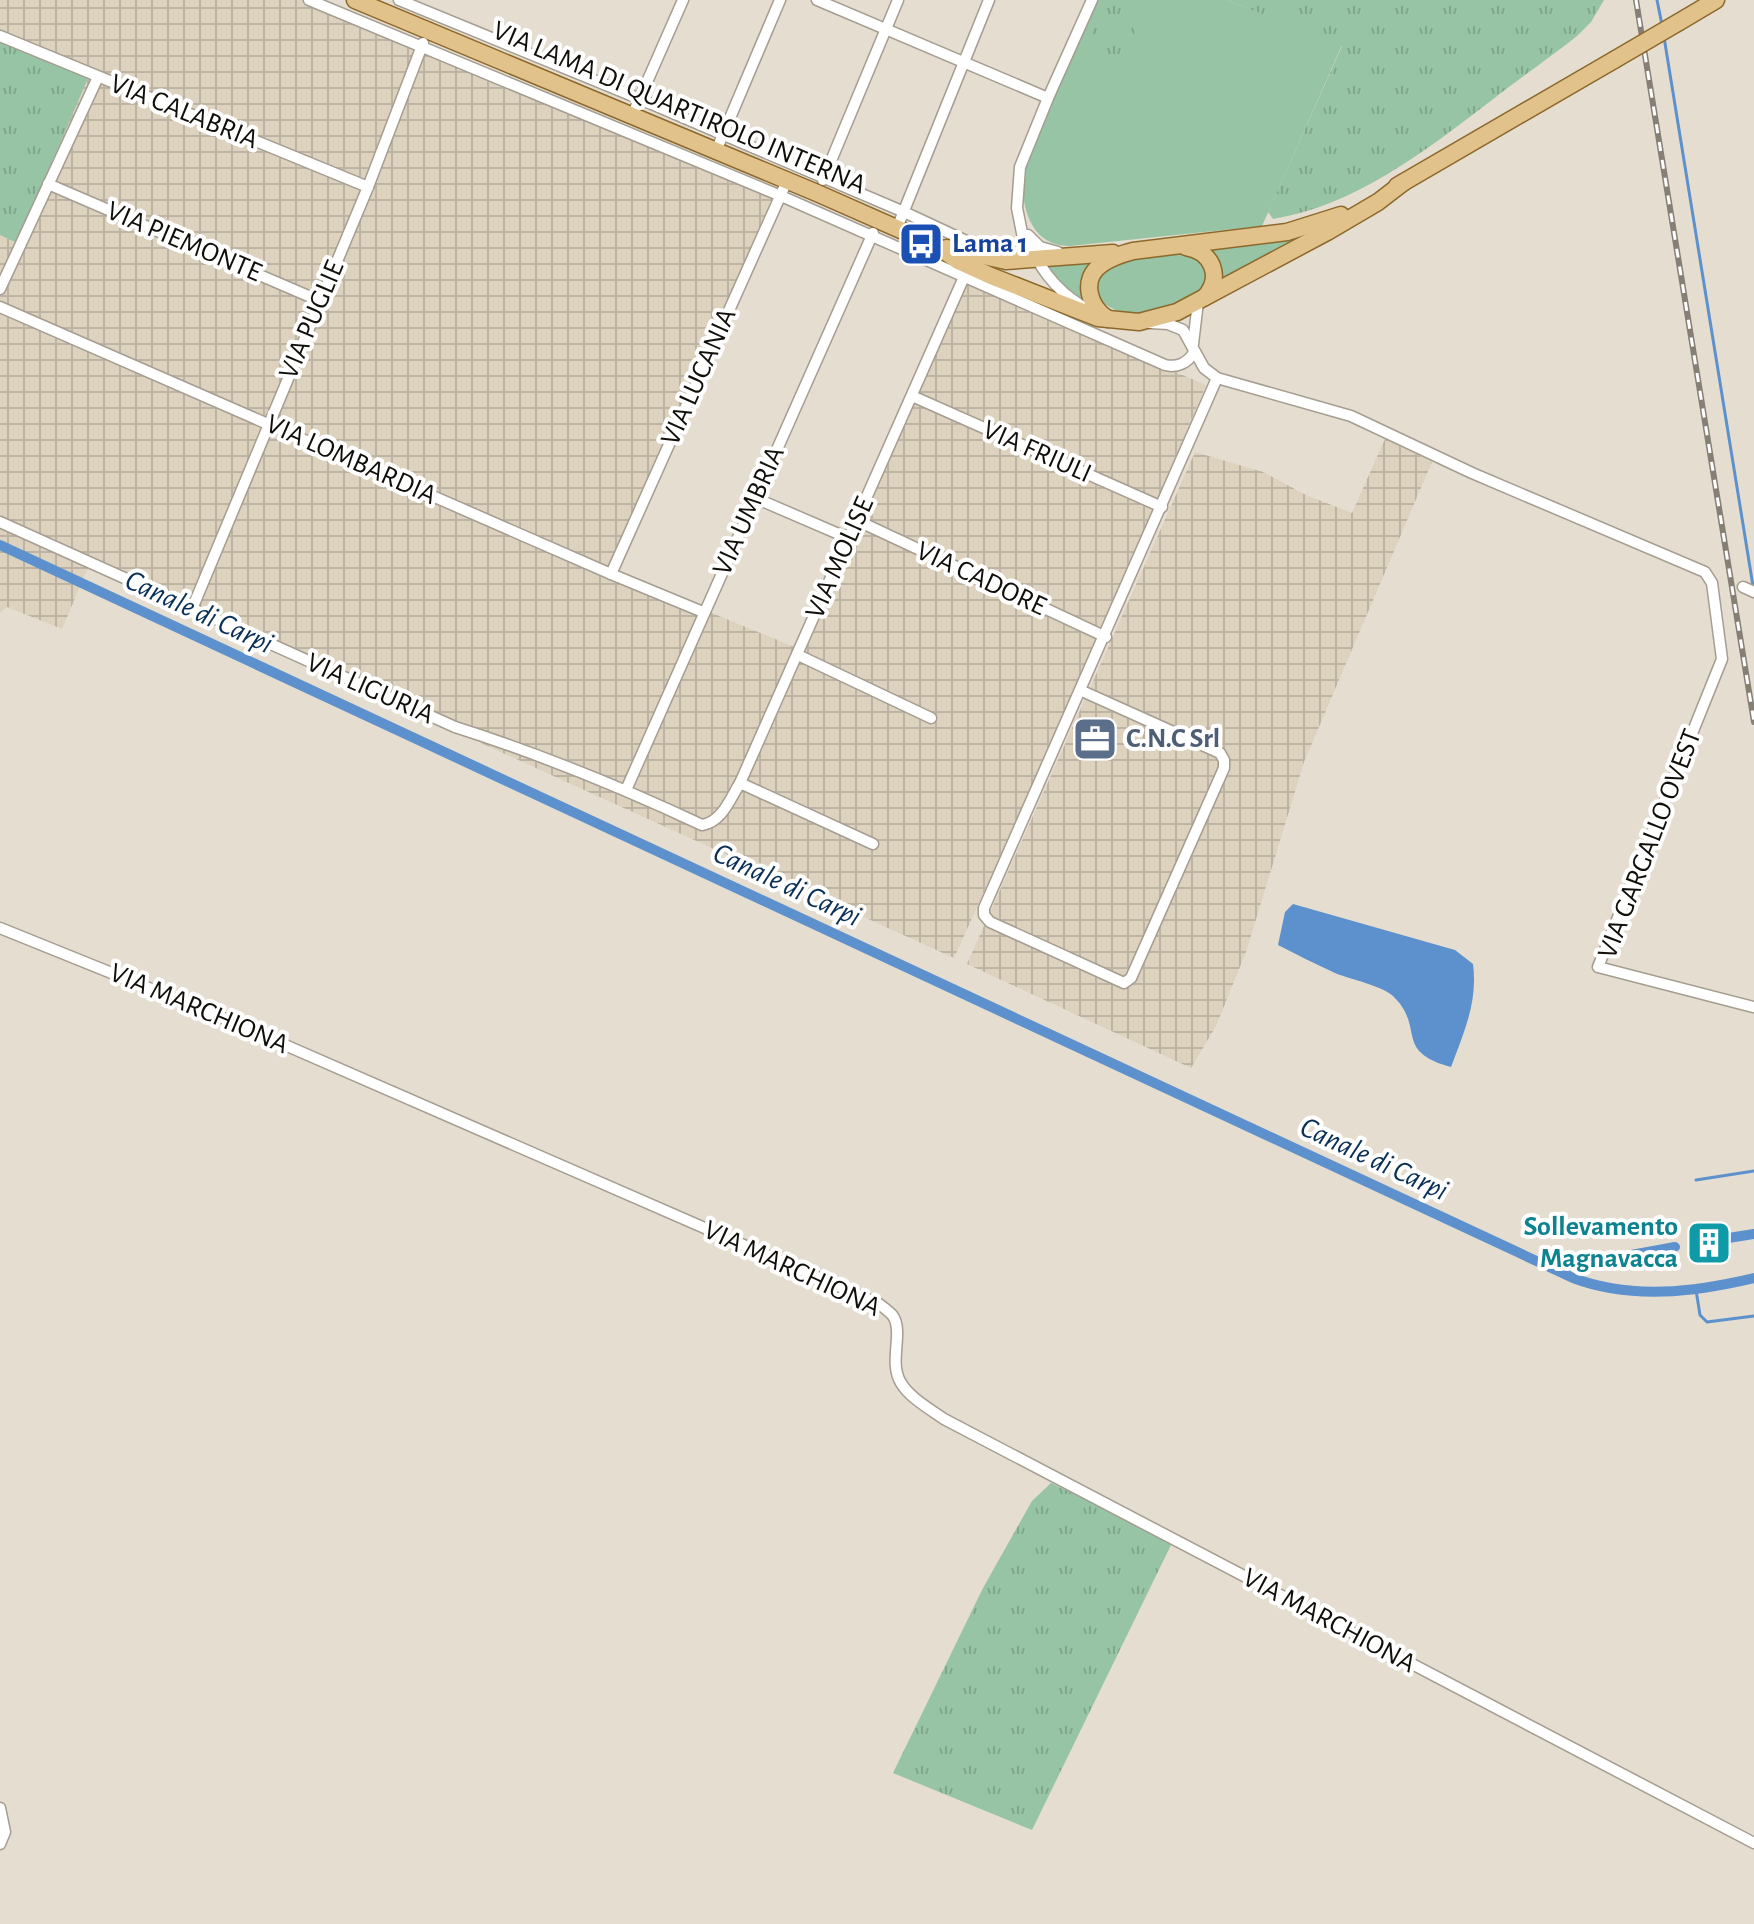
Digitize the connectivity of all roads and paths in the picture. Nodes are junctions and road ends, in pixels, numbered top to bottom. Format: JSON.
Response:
{"nodes":[{"id":1,"x":309,"y":0,"type":"edge"},
{"id":2,"x":355,"y":0,"type":"edge"},
{"id":3,"x":399,"y":0,"type":"edge"},
{"id":4,"x":683,"y":0,"type":"edge"},
{"id":5,"x":780,"y":0,"type":"edge"},
{"id":6,"x":817,"y":0,"type":"edge"},
{"id":7,"x":898,"y":0,"type":"edge"},
{"id":8,"x":989,"y":0,"type":"edge"},
{"id":9,"x":1092,"y":0,"type":"edge"},
{"id":10,"x":1716,"y":0,"type":"edge"},
{"id":11,"x":885,"y":30,"type":"junction"},
{"id":12,"x":428,"y":31,"type":"junction"},
{"id":13,"x":477,"y":33,"type":"junction"},
{"id":14,"x":0,"y":36,"type":"edge"},
{"id":15,"x":421,"y":47,"type":"junction"},
{"id":16,"x":487,"y":55,"type":"junction"},
{"id":17,"x":962,"y":63,"type":"junction"},
{"id":18,"x":98,"y":77,"type":"junction"},
{"id":19,"x":1048,"y":98,"type":"junction"},
{"id":20,"x":640,"y":99,"type":"junction"},
{"id":21,"x":632,"y":116,"type":"junction"},
{"id":22,"x":720,"y":143,"type":"junction"},
{"id":23,"x":1404,"y":182,"type":"junction"},
{"id":24,"x":48,"y":184,"type":"junction"},
{"id":25,"x":821,"y":185,"type":"junction"},
{"id":26,"x":368,"y":187,"type":"junction"},
{"id":27,"x":784,"y":189,"type":"junction"},
{"id":28,"x":901,"y":220,"type":"junction"},
{"id":29,"x":1021,"y":223,"type":"junction"},
{"id":30,"x":872,"y":235,"type":"junction"},
{"id":31,"x":937,"y":246,"type":"junction"},
{"id":32,"x":1179,"y":247,"type":"junction"},
{"id":33,"x":1128,"y":252,"type":"junction"},
{"id":34,"x":983,"y":257,"type":"junction"},
{"id":35,"x":1006,"y":261,"type":"junction"},
{"id":36,"x":1036,"y":261,"type":"junction"},
{"id":37,"x":964,"y":277,"type":"junction"},
{"id":38,"x":0,"y":289,"type":"edge"},
{"id":39,"x":320,"y":301,"type":"junction"},
{"id":40,"x":1199,"y":302,"type":"junction"},
{"id":41,"x":0,"y":307,"type":"edge"},
{"id":42,"x":1110,"y":320,"type":"junction"},
{"id":43,"x":1139,"y":322,"type":"junction"},
{"id":44,"x":1193,"y":349,"type":"junction"},
{"id":45,"x":1217,"y":378,"type":"junction"},
{"id":46,"x":912,"y":396,"type":"junction"},
{"id":47,"x":269,"y":424,"type":"junction"},
{"id":48,"x":755,"y":498,"type":"junction"},
{"id":49,"x":1162,"y":507,"type":"junction"},
{"id":50,"x":856,"y":520,"type":"junction"},
{"id":51,"x":0,"y":522,"type":"edge"},
{"id":52,"x":848,"y":538,"type":"junction"},
{"id":53,"x":611,"y":574,"type":"junction"},
{"id":54,"x":192,"y":609,"type":"junction"},
{"id":55,"x":703,"y":612,"type":"junction"},
{"id":56,"x":1106,"y":637,"type":"junction"},
{"id":57,"x":798,"y":655,"type":"junction"},
{"id":58,"x":1082,"y":691,"type":"junction"},
{"id":59,"x":931,"y":718,"type":"dead end"},
{"id":60,"x":740,"y":783,"type":"junction"},
{"id":61,"x":626,"y":790,"type":"junction"},
{"id":62,"x":702,"y":825,"type":"joint"},
{"id":63,"x":873,"y":844,"type":"dead end"},
{"id":64,"x":0,"y":928,"type":"edge"},
{"id":65,"x":1753,"y":1007,"type":"edge"},
{"id":66,"x":0,"y":1808,"type":"edge"},
{"id":67,"x":1754,"y":1843,"type":"edge"},
{"id":68,"x":0,"y":1844,"type":"edge"}],
"edges":[{"from":1,"to":15,"type":"street"},
{"from":2,"to":12,"type":"main road","name":"VIA LAMA DI QUARTIROLO INTERNA"},
{"from":3,"to":13,"type":"street"},
{"from":4,"to":20,"type":"street"},
{"from":5,"to":22,"type":"street"},
{"from":6,"to":11,"type":"street"},
{"from":7,"to":11,"type":"street"},
{"from":8,"to":17,"type":"street"},
{"from":9,"to":19,"type":"street"},
{"from":10,"to":23,"type":"main road","bridge":true},
{"from":11,"to":17,"type":"street"},
{"from":11,"to":25,"type":"street"},
{"from":12,"to":15,"type":"street","name":"VIA PUGLIE"},
{"from":12,"to":16,"type":"main road","name":"VIA LAMA DI QUARTIROLO INTERNA"},
{"from":13,"to":16,"type":"street"},
{"from":13,"to":20,"type":"street"},
{"from":14,"to":18,"type":"street","name":"VIA CALABRIA"},
{"from":15,"to":26,"type":"street","name":"VIA PUGLIE"},
{"from":15,"to":27,"type":"street"},
{"from":16,"to":21,"type":"main road","name":"VIA LAMA DI QUARTIROLO INTERNA"},
{"from":17,"to":19,"type":"street"},
{"from":17,"to":28,"type":"street"},
{"from":18,"to":24,"type":"street"},
{"from":18,"to":26,"type":"street","name":"VIA CALABRIA"},
{"from":19,"to":29,"type":"street"},
{"from":20,"to":21,"type":"street"},
{"from":20,"to":22,"type":"street"},
{"from":21,"to":22,"type":"main road","name":"VIA LAMA DI QUARTIROLO INTERNA"},
{"from":22,"to":25,"type":"street"},
{"from":22,"to":27,"type":"main road","name":"VIA LAMA DI QUARTIROLO INTERNA"},
{"from":23,"to":32,"type":"main road"},
{"from":23,"to":40,"type":"main road"},
{"from":24,"to":38,"type":"street"},
{"from":24,"to":39,"type":"street","name":"VIA PIEMONTE"},
{"from":25,"to":27,"type":"main road","name":"VIA LAMA DI QUARTIROLO INTERNA"},
{"from":25,"to":28,"type":"main road","name":"VIA LAMA DI QUARTIROLO INTERNA"},
{"from":26,"to":39,"type":"street","name":"VIA PUGLIE"},
{"from":27,"to":30,"type":"street"},
{"from":27,"to":53,"type":"street","name":"VIA LUCANIA"},
{"from":28,"to":31,"type":"main road","name":"VIA LAMA DI QUARTIROLO INTERNA"},
{"from":28,"to":34,"type":"street"},
{"from":29,"to":33,"type":"street"},
{"from":29,"to":35,"type":"street"},
{"from":29,"to":36,"type":"street"},
{"from":30,"to":37,"type":"street"},
{"from":30,"to":48,"type":"street","name":"VIA UMBRIA"},
{"from":31,"to":34,"type":"main road","name":"VIA LAMA DI QUARTIROLO INTERNA"},
{"from":31,"to":42,"type":"main road","name":"VIA LAMA DI QUARTIROLO INTERNA"},
{"from":32,"to":33,"type":"main road"},
{"from":32,"to":40,"type":"main road"},
{"from":33,"to":36,"type":"main road","name":"VIA LAMA DI QUARTIROLO INTERNA"},
{"from":33,"to":42,"type":"main road"},
{"from":34,"to":35,"type":"main road","name":"VIA LAMA DI QUARTIROLO INTERNA"},
{"from":35,"to":36,"type":"main road","name":"VIA LAMA DI QUARTIROLO INTERNA"},
{"from":36,"to":42,"type":"street"},
{"from":37,"to":44,"type":"street"},
{"from":37,"to":46,"type":"street","name":"VIA MOLISE"},
{"from":39,"to":47,"type":"street","name":"VIA PUGLIE"},
{"from":40,"to":43,"type":"main road"},
{"from":40,"to":44,"type":"street"},
{"from":41,"to":47,"type":"street","name":"VIA LOMBARDIA"},
{"from":42,"to":43,"type":"main road"},
{"from":43,"to":44,"type":"street"},
{"from":44,"to":45,"type":"street"},
{"from":45,"to":49,"type":"street"},
{"from":45,"to":65,"type":"street","name":"VIA GARGALLO OVEST"},
{"from":46,"to":49,"type":"street","name":"VIA FRIULI"},
{"from":46,"to":50,"type":"street","name":"VIA MOLISE"},
{"from":47,"to":53,"type":"street","name":"VIA LOMBARDIA"},
{"from":47,"to":54,"type":"street","name":"VIA PUGLIE"},
{"from":48,"to":52,"type":"street"},
{"from":48,"to":55,"type":"street","name":"VIA UMBRIA"},
{"from":49,"to":56,"type":"street"},
{"from":50,"to":52,"type":"street","name":"VIA MOLISE"},
{"from":50,"to":56,"type":"street","name":"VIA CADORE"},
{"from":51,"to":54,"type":"street","name":"VIA LIGURIA"},
{"from":52,"to":57,"type":"street","name":"VIA MOLISE"},
{"from":53,"to":55,"type":"street","name":"VIA LOMBARDIA"},
{"from":54,"to":61,"type":"street","name":"VIA LIGURIA"},
{"from":55,"to":61,"type":"street","name":"VIA UMBRIA"},
{"from":56,"to":58,"type":"street"},
{"from":57,"to":59,"type":"street"},
{"from":57,"to":60,"type":"street","name":"VIA MOLISE"},
{"from":58,"to":58,"type":"street"},
{"from":60,"to":62,"type":"street","name":"VIA MOLISE"},
{"from":60,"to":63,"type":"street"},
{"from":61,"to":62,"type":"street","name":"VIA LIGURIA"},
{"from":64,"to":67,"type":"street","name":"VIA MARCHIONA"},
{"from":66,"to":68,"type":"street"}]}
